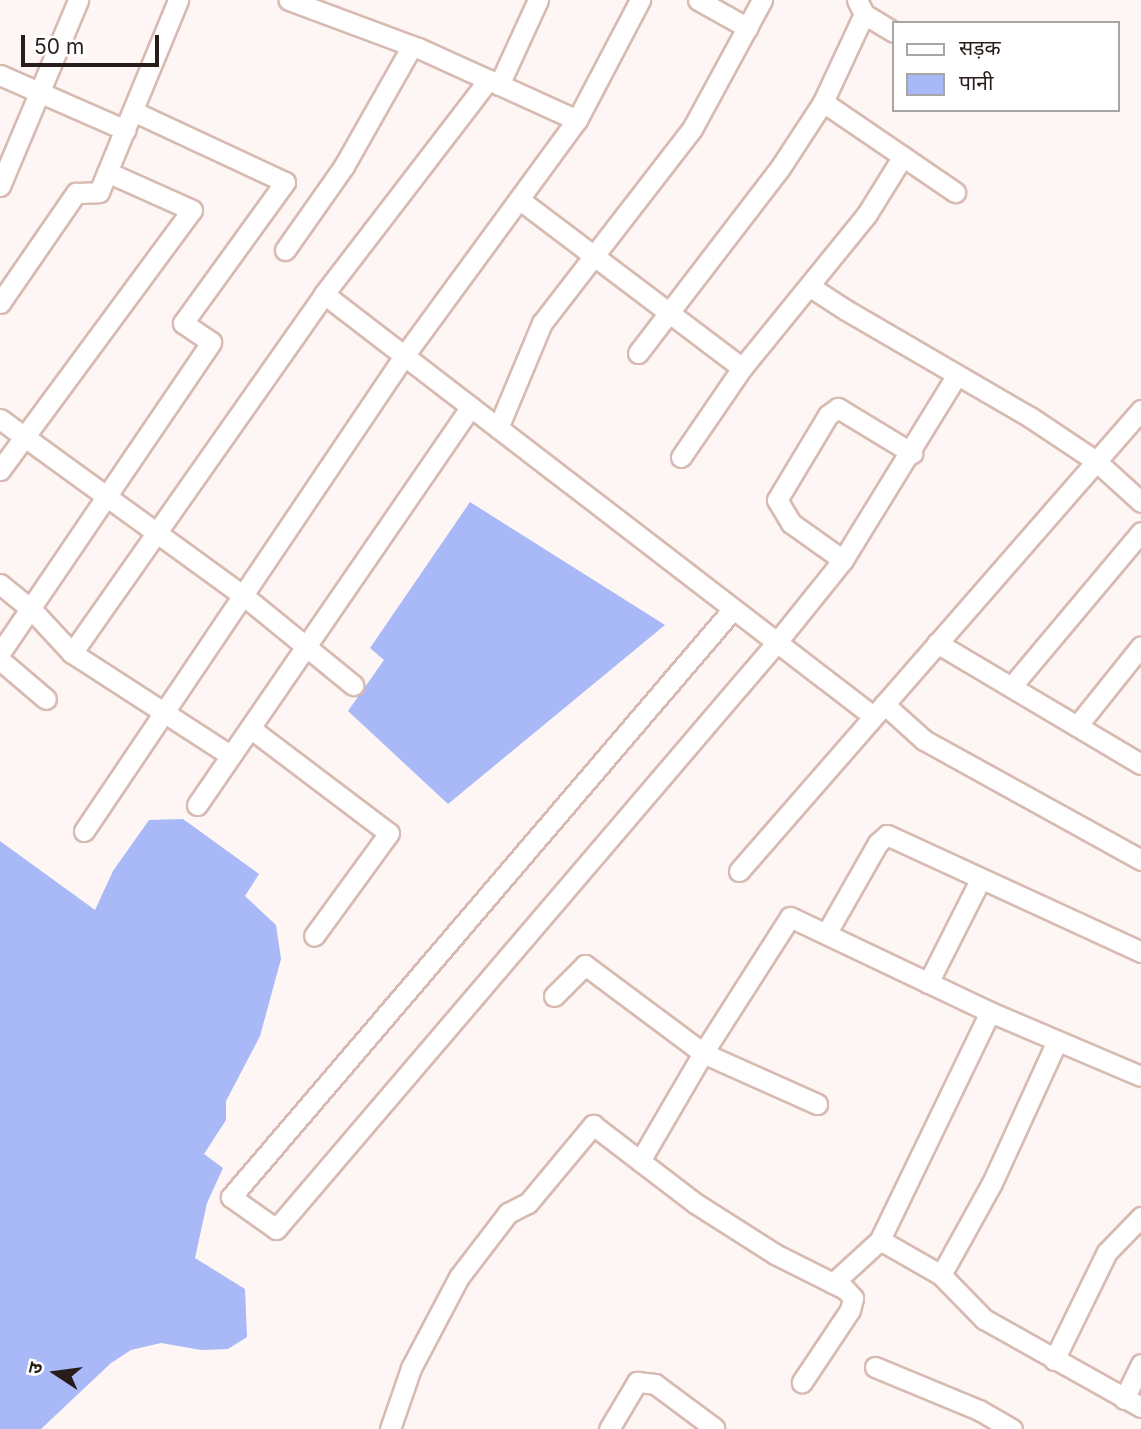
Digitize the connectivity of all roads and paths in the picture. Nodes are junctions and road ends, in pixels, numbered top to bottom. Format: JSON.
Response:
{"nodes":[{"id":1,"x":78,"y":0,"type":"edge"},
{"id":2,"x":178,"y":0,"type":"edge"},
{"id":3,"x":289,"y":0,"type":"edge"},
{"id":4,"x":538,"y":0,"type":"edge"},
{"id":5,"x":640,"y":0,"type":"edge"},
{"id":6,"x":698,"y":0,"type":"edge"},
{"id":7,"x":762,"y":0,"type":"edge"},
{"id":8,"x":860,"y":7,"type":"edge"},
{"id":9,"x":748,"y":27,"type":"junction"},
{"id":10,"x":892,"y":31,"type":"edge"},
{"id":11,"x":412,"y":46,"type":"junction"},
{"id":12,"x":0,"y":75,"type":"edge"},
{"id":13,"x":493,"y":82,"type":"junction"},
{"id":14,"x":42,"y":93,"type":"junction"},
{"id":15,"x":823,"y":102,"type":"junction"},
{"id":16,"x":133,"y":111,"type":"junction"},
{"id":17,"x":577,"y":120,"type":"junction"},
{"id":18,"x":125,"y":130,"type":"junction"},
{"id":19,"x":903,"y":156,"type":"junction"},
{"id":20,"x":107,"y":172,"type":"junction"},
{"id":21,"x":0,"y":186,"type":"edge"},
{"id":22,"x":955,"y":192,"type":"dead end"},
{"id":23,"x":520,"y":200,"type":"junction"},
{"id":24,"x":285,"y":250,"type":"dead end"},
{"id":25,"x":594,"y":255,"type":"junction"},
{"id":26,"x":809,"y":286,"type":"junction"},
{"id":27,"x":324,"y":294,"type":"junction"},
{"id":28,"x":0,"y":303,"type":"edge"},
{"id":29,"x":668,"y":312,"type":"junction"},
{"id":30,"x":638,"y":353,"type":"dead end"},
{"id":31,"x":404,"y":356,"type":"junction"},
{"id":32,"x":742,"y":368,"type":"junction"},
{"id":33,"x":957,"y":375,"type":"junction"},
{"id":34,"x":471,"y":407,"type":"junction"},
{"id":35,"x":1141,"y":410,"type":"edge"},
{"id":36,"x":0,"y":419,"type":"edge"},
{"id":37,"x":498,"y":428,"type":"junction"},
{"id":38,"x":23,"y":436,"type":"junction"},
{"id":39,"x":912,"y":453,"type":"junction"},
{"id":40,"x":681,"y":457,"type":"dead end"},
{"id":41,"x":1096,"y":461,"type":"junction"},
{"id":42,"x":0,"y":470,"type":"edge"},
{"id":43,"x":108,"y":497,"type":"junction"},
{"id":44,"x":1141,"y":502,"type":"edge"},
{"id":45,"x":157,"y":532,"type":"junction"},
{"id":46,"x":1141,"y":532,"type":"edge"},
{"id":47,"x":843,"y":560,"type":"junction"},
{"id":48,"x":0,"y":584,"type":"edge"},
{"id":49,"x":244,"y":596,"type":"junction"},
{"id":50,"x":733,"y":609,"type":"junction"},
{"id":51,"x":32,"y":610,"type":"junction"},
{"id":52,"x":777,"y":642,"type":"junction"},
{"id":53,"x":937,"y":642,"type":"junction"},
{"id":54,"x":1141,"y":646,"type":"edge"},
{"id":55,"x":306,"y":647,"type":"junction"},
{"id":56,"x":0,"y":653,"type":"edge"},
{"id":57,"x":72,"y":653,"type":"junction"},
{"id":58,"x":0,"y":660,"type":"edge"},
{"id":59,"x":353,"y":685,"type":"dead end"},
{"id":60,"x":1011,"y":687,"type":"junction"},
{"id":61,"x":46,"y":699,"type":"dead end"},
{"id":62,"x":878,"y":710,"type":"junction"},
{"id":63,"x":165,"y":712,"type":"junction"},
{"id":64,"x":1077,"y":726,"type":"junction"},
{"id":65,"x":250,"y":728,"type":"junction"},
{"id":66,"x":231,"y":756,"type":"junction"},
{"id":67,"x":1141,"y":764,"type":"edge"},
{"id":68,"x":197,"y":805,"type":"dead end"},
{"id":69,"x":84,"y":831,"type":"dead end"},
{"id":70,"x":1141,"y":860,"type":"edge"},
{"id":71,"x":739,"y":871,"type":"dead end"},
{"id":72,"x":980,"y":880,"type":"junction"},
{"id":73,"x":826,"y":934,"type":"junction"},
{"id":74,"x":314,"y":936,"type":"dead end"},
{"id":75,"x":1141,"y":952,"type":"edge"},
{"id":76,"x":928,"y":983,"type":"junction"},
{"id":77,"x":554,"y":996,"type":"dead end"},
{"id":78,"x":990,"y":1012,"type":"junction"},
{"id":79,"x":1057,"y":1041,"type":"junction"},
{"id":80,"x":703,"y":1053,"type":"junction"},
{"id":81,"x":1141,"y":1076,"type":"edge"},
{"id":82,"x":817,"y":1104,"type":"dead end"},
{"id":83,"x":640,"y":1161,"type":"junction"},
{"id":84,"x":1141,"y":1217,"type":"edge"},
{"id":85,"x":880,"y":1240,"type":"junction"},
{"id":86,"x":941,"y":1275,"type":"junction"},
{"id":87,"x":833,"y":1283,"type":"junction"},
{"id":88,"x":1054,"y":1360,"type":"junction"},
{"id":89,"x":1141,"y":1364,"type":"edge"},
{"id":90,"x":876,"y":1367,"type":"dead end"},
{"id":91,"x":802,"y":1382,"type":"dead end"},
{"id":92,"x":1133,"y":1403,"type":"edge"},
{"id":93,"x":714,"y":1428,"type":"edge"},
{"id":94,"x":390,"y":1429,"type":"edge"},
{"id":95,"x":609,"y":1429,"type":"edge"},
{"id":96,"x":1012,"y":1429,"type":"edge"}],
"edges":[{"from":1,"to":14,"type":"street"},
{"from":2,"to":16,"type":"street"},
{"from":3,"to":11,"type":"street"},
{"from":4,"to":13,"type":"street"},
{"from":5,"to":17,"type":"street"},
{"from":6,"to":9,"type":"street"},
{"from":7,"to":9,"type":"street"},
{"from":8,"to":10,"type":"street"},
{"from":8,"to":15,"type":"street"},
{"from":9,"to":25,"type":"street"},
{"from":11,"to":13,"type":"street"},
{"from":11,"to":24,"type":"street"},
{"from":12,"to":14,"type":"street"},
{"from":13,"to":17,"type":"street"},
{"from":13,"to":27,"type":"street"},
{"from":14,"to":18,"type":"street"},
{"from":14,"to":21,"type":"street"},
{"from":15,"to":19,"type":"street"},
{"from":15,"to":29,"type":"street"},
{"from":16,"to":18,"type":"street"},
{"from":16,"to":43,"type":"street"},
{"from":17,"to":23,"type":"street"},
{"from":18,"to":20,"type":"street"},
{"from":19,"to":22,"type":"street"},
{"from":19,"to":26,"type":"street"},
{"from":20,"to":28,"type":"street"},
{"from":20,"to":38,"type":"street"},
{"from":23,"to":25,"type":"street"},
{"from":23,"to":31,"type":"street"},
{"from":25,"to":29,"type":"street"},
{"from":25,"to":37,"type":"street"},
{"from":26,"to":32,"type":"street"},
{"from":26,"to":33,"type":"street"},
{"from":27,"to":31,"type":"street"},
{"from":27,"to":45,"type":"street"},
{"from":29,"to":30,"type":"street"},
{"from":29,"to":32,"type":"street"},
{"from":31,"to":34,"type":"street"},
{"from":31,"to":49,"type":"street"},
{"from":32,"to":40,"type":"street"},
{"from":33,"to":39,"type":"street"},
{"from":33,"to":41,"type":"street"},
{"from":34,"to":37,"type":"street"},
{"from":34,"to":55,"type":"street"},
{"from":35,"to":41,"type":"street"},
{"from":36,"to":38,"type":"street"},
{"from":37,"to":50,"type":"street"},
{"from":38,"to":42,"type":"street"},
{"from":38,"to":43,"type":"street"},
{"from":39,"to":47,"type":"street"},
{"from":39,"to":47,"type":"street"},
{"from":41,"to":44,"type":"street"},
{"from":41,"to":53,"type":"street"},
{"from":43,"to":45,"type":"street"},
{"from":43,"to":51,"type":"street"},
{"from":45,"to":49,"type":"street"},
{"from":45,"to":57,"type":"street"},
{"from":46,"to":60,"type":"street"},
{"from":47,"to":52,"type":"street"},
{"from":48,"to":51,"type":"street"},
{"from":49,"to":55,"type":"street"},
{"from":49,"to":63,"type":"street"},
{"from":50,"to":52,"type":"street"},
{"from":50,"to":52,"type":"street"},
{"from":51,"to":56,"type":"street"},
{"from":51,"to":57,"type":"street"},
{"from":52,"to":62,"type":"street"},
{"from":53,"to":60,"type":"street"},
{"from":53,"to":62,"type":"street"},
{"from":54,"to":64,"type":"street"},
{"from":55,"to":59,"type":"street"},
{"from":55,"to":65,"type":"street"},
{"from":57,"to":63,"type":"street"},
{"from":58,"to":61,"type":"street"},
{"from":60,"to":64,"type":"street"},
{"from":62,"to":70,"type":"street"},
{"from":62,"to":71,"type":"street"},
{"from":63,"to":66,"type":"street"},
{"from":63,"to":69,"type":"street"},
{"from":64,"to":67,"type":"street"},
{"from":65,"to":66,"type":"street"},
{"from":65,"to":74,"type":"street"},
{"from":66,"to":68,"type":"street"},
{"from":72,"to":73,"type":"street"},
{"from":72,"to":75,"type":"street"},
{"from":72,"to":76,"type":"street"},
{"from":73,"to":76,"type":"street"},
{"from":73,"to":80,"type":"street"},
{"from":76,"to":78,"type":"street"},
{"from":77,"to":80,"type":"street"},
{"from":78,"to":79,"type":"street"},
{"from":78,"to":85,"type":"street"},
{"from":79,"to":81,"type":"street"},
{"from":79,"to":86,"type":"street"},
{"from":80,"to":82,"type":"street"},
{"from":80,"to":83,"type":"street"},
{"from":83,"to":87,"type":"street"},
{"from":83,"to":94,"type":"street"},
{"from":84,"to":88,"type":"street"},
{"from":85,"to":86,"type":"street"},
{"from":85,"to":87,"type":"street"},
{"from":86,"to":88,"type":"street"},
{"from":87,"to":91,"type":"street"},
{"from":88,"to":92,"type":"street"},
{"from":89,"to":92,"type":"street"},
{"from":90,"to":96,"type":"street"},
{"from":93,"to":95,"type":"street"}]}
